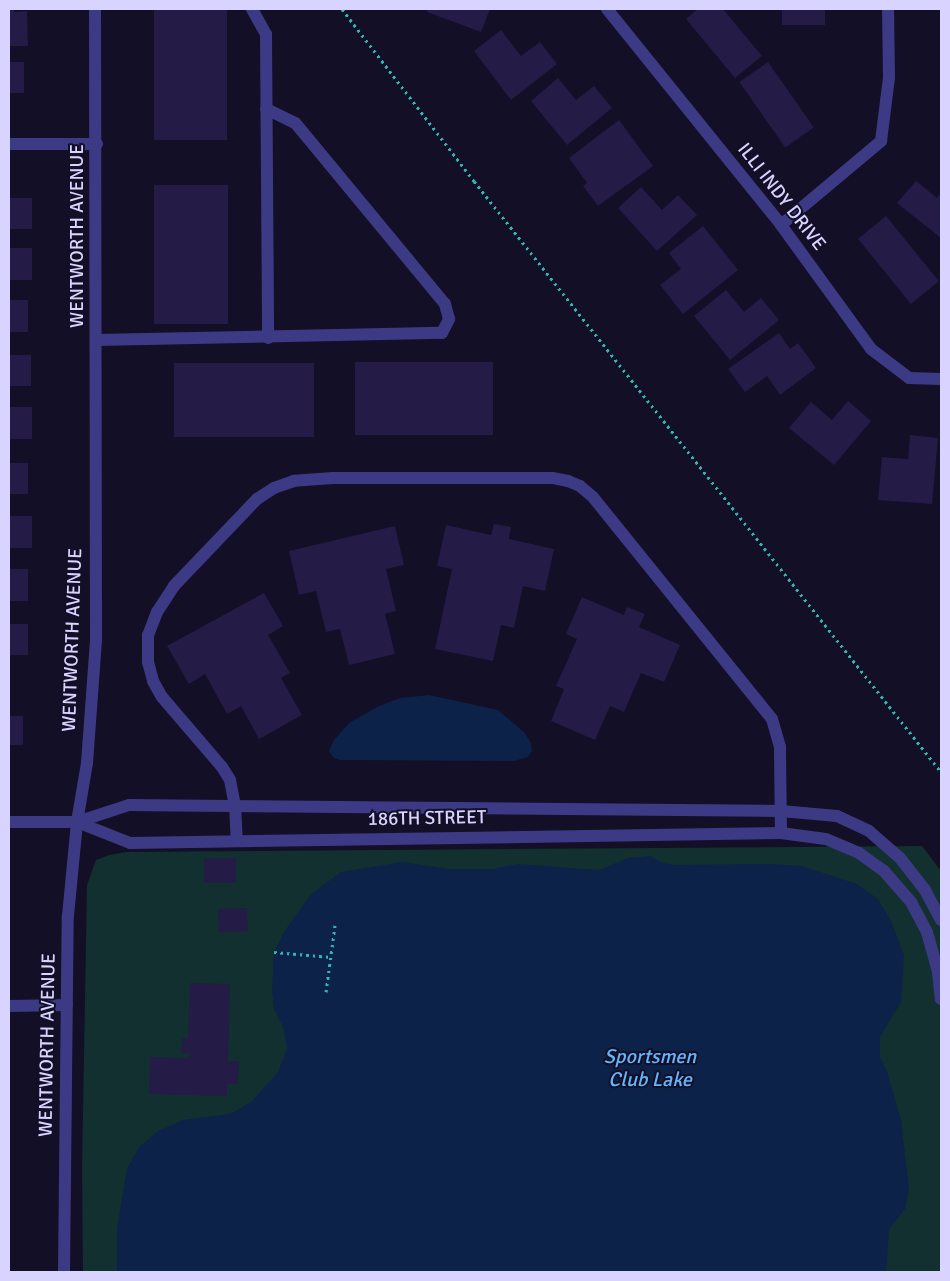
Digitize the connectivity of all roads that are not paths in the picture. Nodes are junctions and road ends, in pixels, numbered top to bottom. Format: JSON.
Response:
{"nodes":[{"id":1,"x":95,"y":9,"type":"edge"},
{"id":2,"x":252,"y":9,"type":"edge"},
{"id":3,"x":608,"y":9,"type":"edge"},
{"id":4,"x":888,"y":9,"type":"edge"},
{"id":5,"x":266,"y":109,"type":"junction"},
{"id":6,"x":9,"y":144,"type":"edge"},
{"id":7,"x":96,"y":144,"type":"junction"},
{"id":8,"x":781,"y":225,"type":"junction"},
{"id":9,"x":268,"y":338,"type":"junction"},
{"id":10,"x":96,"y":340,"type":"junction"},
{"id":11,"x":941,"y":379,"type":"edge"},
{"id":12,"x":235,"y":806,"type":"junction"},
{"id":13,"x":781,"y":811,"type":"junction"},
{"id":14,"x":9,"y":822,"type":"edge"},
{"id":15,"x":77,"y":822,"type":"junction"},
{"id":16,"x":782,"y":833,"type":"junction"},
{"id":17,"x":237,"y":841,"type":"junction"},
{"id":18,"x":941,"y":920,"type":"edge"},
{"id":19,"x":941,"y":999,"type":"edge"},
{"id":20,"x":66,"y":1005,"type":"junction"},
{"id":21,"x":9,"y":1006,"type":"edge"},
{"id":22,"x":64,"y":1272,"type":"edge"}],
"edges":[{"from":1,"to":7,"type":"street","name":"WENTWORTH AVENUE"},
{"from":2,"to":5,"type":"street"},
{"from":3,"to":8,"type":"street","name":"ILLI INDY DRIVE"},
{"from":4,"to":8,"type":"street"},
{"from":5,"to":9,"type":"street"},
{"from":5,"to":9,"type":"street"},
{"from":6,"to":7,"type":"street"},
{"from":7,"to":10,"type":"street","name":"WENTWORTH AVENUE"},
{"from":8,"to":11,"type":"street","name":"ILLI INDY DRIVE"},
{"from":9,"to":10,"type":"street"},
{"from":10,"to":15,"type":"street","name":"WENTWORTH AVENUE"},
{"from":12,"to":13,"type":"street","name":"186TH STREET"},
{"from":12,"to":13,"type":"street"},
{"from":12,"to":15,"type":"street","name":"186TH STREET"},
{"from":12,"to":17,"type":"street"},
{"from":13,"to":16,"type":"street"},
{"from":13,"to":18,"type":"street","name":"186TH STREET"},
{"from":14,"to":15,"type":"street","name":"186TH STREET"},
{"from":15,"to":17,"type":"street","name":"186TH STREET"},
{"from":15,"to":20,"type":"street","name":"WENTWORTH AVENUE"},
{"from":16,"to":17,"type":"street","name":"186TH STREET"},
{"from":16,"to":19,"type":"street","name":"186TH STREET"},
{"from":20,"to":21,"type":"street"},
{"from":20,"to":22,"type":"street","name":"WENTWORTH AVENUE"}]}
